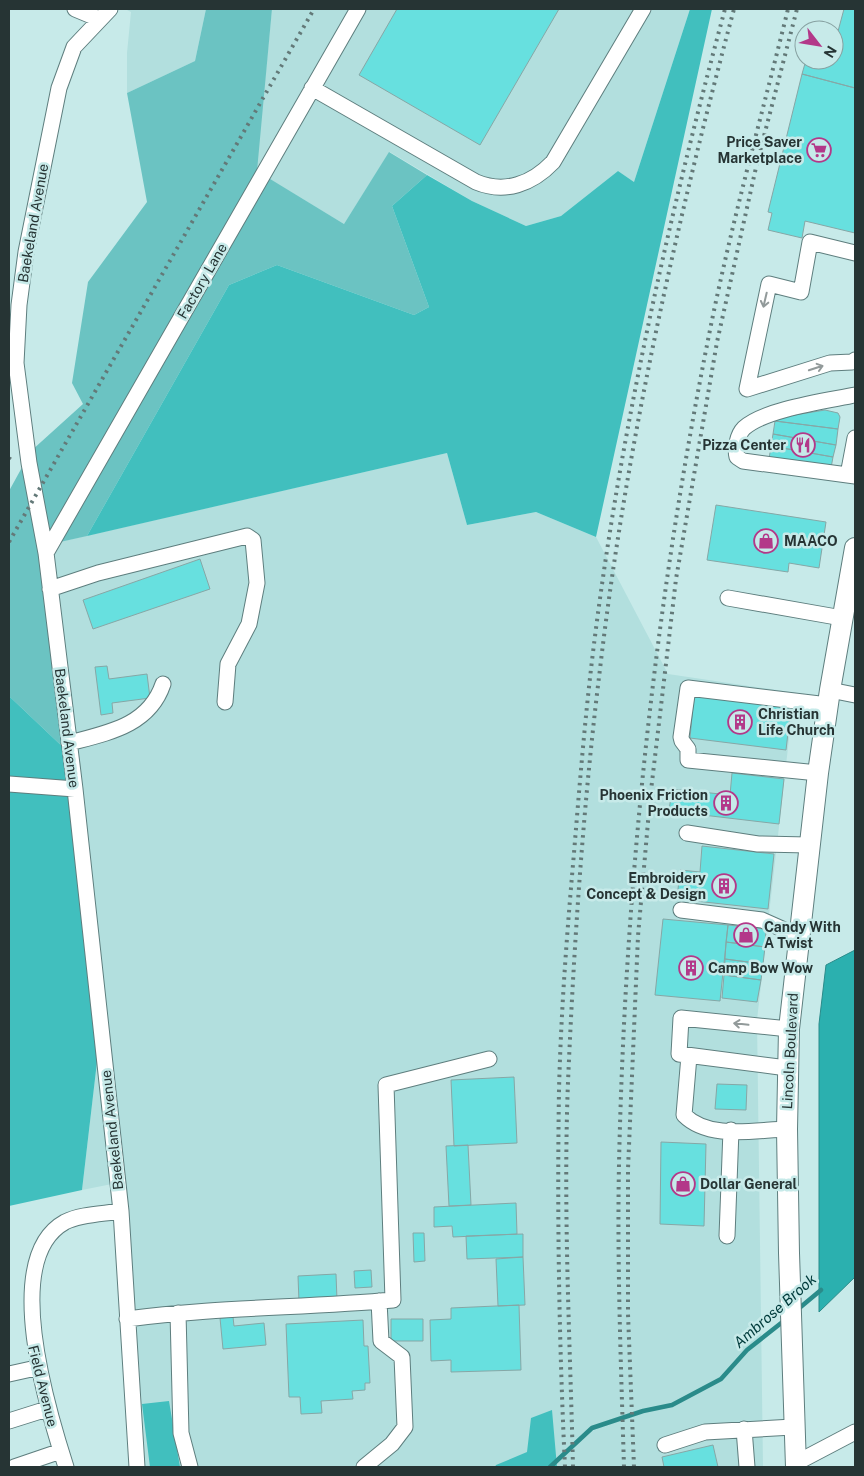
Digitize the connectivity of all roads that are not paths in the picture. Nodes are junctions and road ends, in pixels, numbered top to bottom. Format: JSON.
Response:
{"nodes":[{"id":1,"x":75,"y":9,"type":"edge"},
{"id":2,"x":358,"y":9,"type":"edge"},
{"id":3,"x":643,"y":9,"type":"edge"},
{"id":4,"x":104,"y":14,"type":"edge"},
{"id":5,"x":312,"y":88,"type":"junction"},
{"id":6,"x":855,"y":253,"type":"edge"},
{"id":7,"x":855,"y":360,"type":"edge"},
{"id":8,"x":13,"y":364,"type":"edge"},
{"id":9,"x":855,"y":395,"type":"edge"},
{"id":10,"x":16,"y":418,"type":"edge"},
{"id":11,"x":855,"y":438,"type":"edge"},
{"id":12,"x":852,"y":476,"type":"edge"},
{"id":13,"x":855,"y":548,"type":"edge"},
{"id":14,"x":46,"y":553,"type":"junction"},
{"id":15,"x":50,"y":589,"type":"junction"},
{"id":16,"x":728,"y":598,"type":"dead end"},
{"id":17,"x":842,"y":618,"type":"junction"},
{"id":18,"x":163,"y":684,"type":"dead end"},
{"id":19,"x":855,"y":695,"type":"edge"},
{"id":20,"x":829,"y":698,"type":"junction"},
{"id":21,"x":225,"y":702,"type":"dead end"},
{"id":22,"x":69,"y":743,"type":"junction"},
{"id":23,"x":818,"y":773,"type":"junction"},
{"id":24,"x":9,"y":784,"type":"edge"},
{"id":25,"x":75,"y":789,"type":"junction"},
{"id":26,"x":687,"y":833,"type":"dead end"},
{"id":27,"x":808,"y":845,"type":"junction"},
{"id":28,"x":681,"y":910,"type":"dead end"},
{"id":29,"x":798,"y":936,"type":"junction"},
{"id":30,"x":789,"y":1029,"type":"junction"},
{"id":31,"x":689,"y":1056,"type":"junction"},
{"id":32,"x":489,"y":1059,"type":"dead end"},
{"id":33,"x":787,"y":1068,"type":"junction"},
{"id":34,"x":787,"y":1129,"type":"junction"},
{"id":35,"x":731,"y":1130,"type":"junction"},
{"id":36,"x":121,"y":1211,"type":"junction"},
{"id":37,"x":727,"y":1236,"type":"dead end"},
{"id":38,"x":379,"y":1301,"type":"junction"},
{"id":39,"x":178,"y":1313,"type":"junction"},
{"id":40,"x":127,"y":1319,"type":"junction"},
{"id":41,"x":36,"y":1368,"type":"junction"},
{"id":42,"x":9,"y":1374,"type":"edge"},
{"id":43,"x":47,"y":1409,"type":"junction"},
{"id":44,"x":9,"y":1421,"type":"edge"},
{"id":45,"x":793,"y":1427,"type":"junction"},
{"id":46,"x":744,"y":1429,"type":"junction"},
{"id":47,"x":855,"y":1432,"type":"edge"},
{"id":48,"x":666,"y":1445,"type":"dead end"},
{"id":49,"x":61,"y":1451,"type":"junction"},
{"id":50,"x":796,"y":1465,"type":"edge"},
{"id":51,"x":14,"y":1467,"type":"edge"},
{"id":52,"x":66,"y":1467,"type":"edge"},
{"id":53,"x":137,"y":1467,"type":"edge"},
{"id":54,"x":190,"y":1467,"type":"edge"},
{"id":55,"x":364,"y":1467,"type":"edge"},
{"id":56,"x":746,"y":1467,"type":"edge"}],
"edges":[{"from":1,"to":4,"type":"street"},
{"from":2,"to":5,"type":"street","name":"Factory Lane"},
{"from":3,"to":5,"type":"street"},
{"from":4,"to":8,"type":"street","name":"Baekeland Avenue"},
{"from":5,"to":14,"type":"street","name":"Factory Lane"},
{"from":6,"to":7,"type":"street","one_way":true},
{"from":8,"to":10,"type":"street","name":"Baekeland Avenue"},
{"from":9,"to":12,"type":"street"},
{"from":10,"to":14,"type":"street","name":"Baekeland Avenue"},
{"from":11,"to":12,"type":"street"},
{"from":13,"to":17,"type":"main road","name":"Lincoln Boulevard"},
{"from":14,"to":15,"type":"street","name":"Baekeland Avenue"},
{"from":15,"to":21,"type":"street"},
{"from":15,"to":22,"type":"street","name":"Baekeland Avenue"},
{"from":16,"to":17,"type":"street"},
{"from":17,"to":20,"type":"main road","name":"Lincoln Boulevard"},
{"from":18,"to":22,"type":"street"},
{"from":19,"to":20,"type":"street"},
{"from":20,"to":23,"type":"main road","name":"Lincoln Boulevard"},
{"from":20,"to":23,"type":"street"},
{"from":22,"to":25,"type":"street","name":"Baekeland Avenue"},
{"from":23,"to":27,"type":"main road","name":"Lincoln Boulevard"},
{"from":24,"to":25,"type":"street"},
{"from":25,"to":36,"type":"street","name":"Baekeland Avenue"},
{"from":26,"to":27,"type":"street"},
{"from":27,"to":29,"type":"main road","name":"Lincoln Boulevard"},
{"from":28,"to":29,"type":"street"},
{"from":29,"to":30,"type":"main road","name":"Lincoln Boulevard"},
{"from":30,"to":31,"type":"street","one_way":true},
{"from":30,"to":33,"type":"main road","name":"Lincoln Boulevard"},
{"from":31,"to":33,"type":"street"},
{"from":31,"to":35,"type":"street"},
{"from":32,"to":38,"type":"street"},
{"from":33,"to":34,"type":"main road","name":"Lincoln Boulevard"},
{"from":34,"to":35,"type":"street"},
{"from":34,"to":45,"type":"main road","name":"Lincoln Boulevard"},
{"from":35,"to":37,"type":"street"},
{"from":36,"to":40,"type":"street","name":"Baekeland Avenue"},
{"from":36,"to":41,"type":"street","name":"Field Avenue"},
{"from":38,"to":39,"type":"street"},
{"from":38,"to":55,"type":"street"},
{"from":39,"to":40,"type":"street"},
{"from":39,"to":54,"type":"street"},
{"from":40,"to":53,"type":"street","name":"Baekeland Avenue"},
{"from":41,"to":42,"type":"street"},
{"from":41,"to":43,"type":"street","name":"Field Avenue"},
{"from":43,"to":44,"type":"street"},
{"from":43,"to":49,"type":"street","name":"Field Avenue"},
{"from":45,"to":46,"type":"street"},
{"from":45,"to":50,"type":"main road","name":"Lincoln Boulevard"},
{"from":46,"to":48,"type":"street"},
{"from":46,"to":56,"type":"street"},
{"from":47,"to":50,"type":"street"},
{"from":49,"to":51,"type":"street"},
{"from":49,"to":52,"type":"street","name":"Field Avenue"}]}
